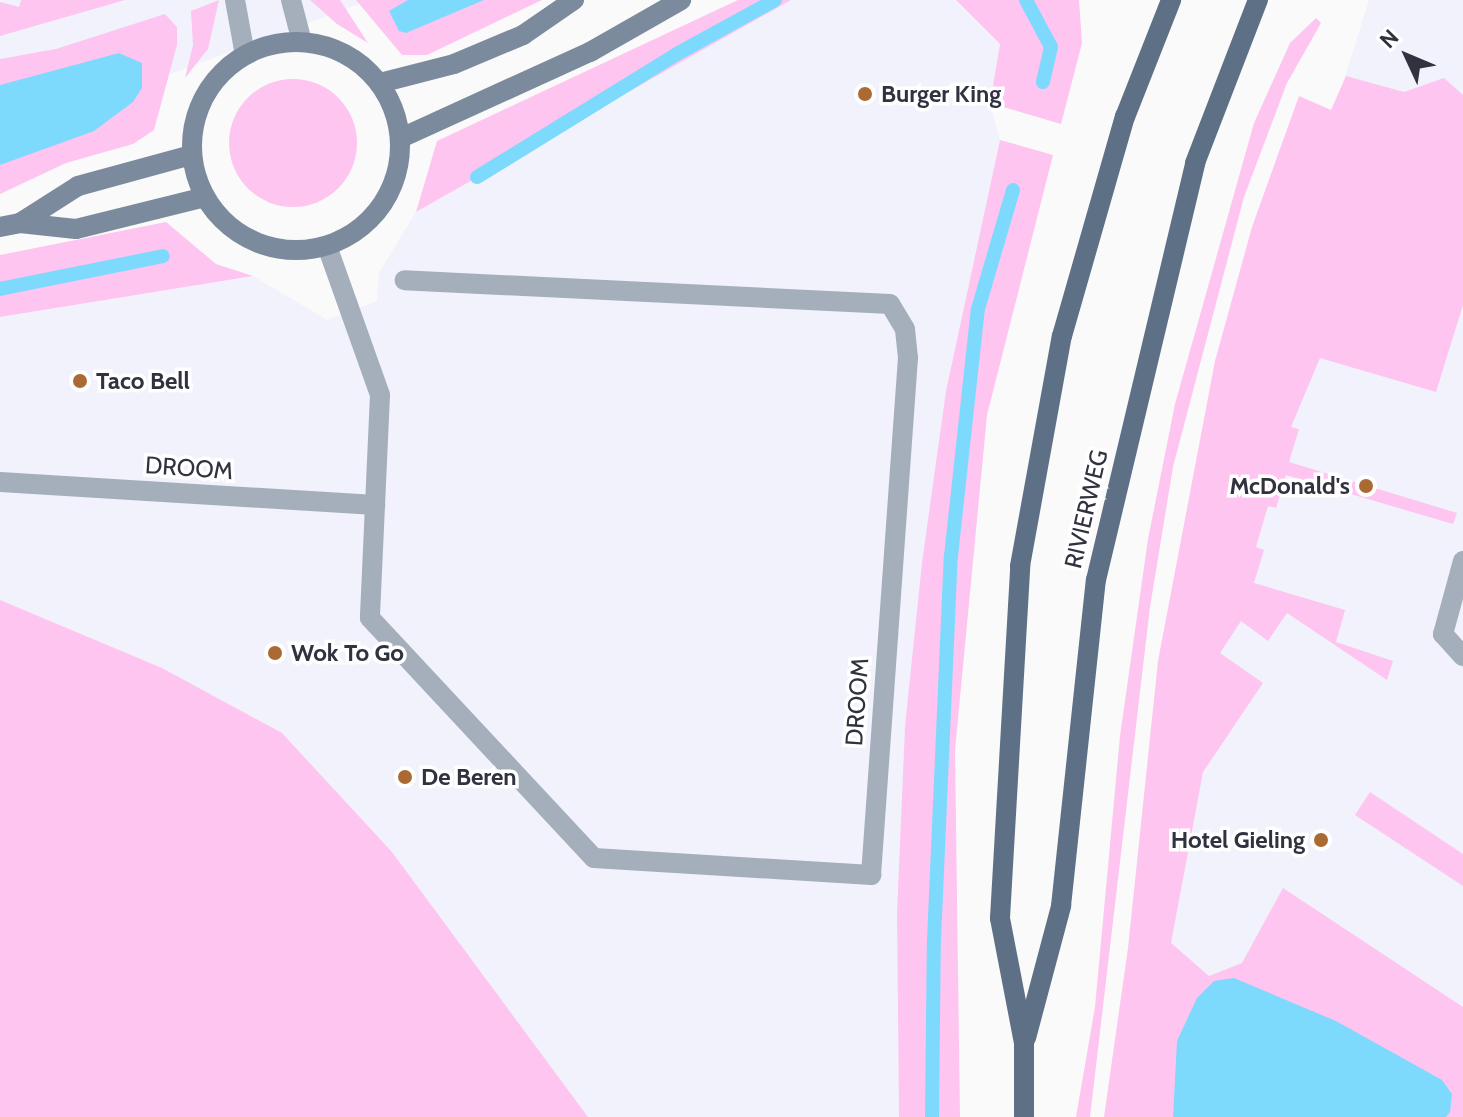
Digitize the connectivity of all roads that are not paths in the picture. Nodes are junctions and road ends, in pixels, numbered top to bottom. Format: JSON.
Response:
{"nodes":[{"id":1,"x":235,"y":0,"type":"edge"},
{"id":2,"x":291,"y":0,"type":"edge"},
{"id":3,"x":574,"y":0,"type":"edge"},
{"id":4,"x":681,"y":0,"type":"edge"},
{"id":5,"x":1171,"y":0,"type":"edge"},
{"id":6,"x":1258,"y":0,"type":"edge"},
{"id":7,"x":302,"y":42,"type":"junction"},
{"id":8,"x":245,"y":55,"type":"junction"},
{"id":9,"x":380,"y":83,"type":"junction"},
{"id":10,"x":401,"y":138,"type":"junction"},
{"id":11,"x":191,"y":155,"type":"junction"},
{"id":12,"x":205,"y":197,"type":"junction"},
{"id":13,"x":10,"y":225,"type":"edge"},
{"id":14,"x":327,"y":246,"type":"junction"},
{"id":15,"x":405,"y":280,"type":"dead end"},
{"id":16,"x":0,"y":482,"type":"edge"},
{"id":17,"x":375,"y":505,"type":"junction"},
{"id":18,"x":1463,"y":561,"type":"edge"},
{"id":19,"x":1463,"y":656,"type":"edge"},
{"id":20,"x":1024,"y":1043,"type":"junction"},
{"id":21,"x":1024,"y":1117,"type":"edge"}],
"edges":[{"from":1,"to":8,"type":"street"},
{"from":2,"to":7,"type":"street"},
{"from":3,"to":9,"type":"street"},
{"from":4,"to":10,"type":"street"},
{"from":5,"to":20,"type":"main road","name":"RIVIERWEG"},
{"from":6,"to":20,"type":"main road","name":"RIVIERWEG"},
{"from":7,"to":8,"type":"street"},
{"from":7,"to":9,"type":"street"},
{"from":8,"to":11,"type":"street"},
{"from":9,"to":10,"type":"street"},
{"from":10,"to":14,"type":"street"},
{"from":11,"to":12,"type":"street"},
{"from":11,"to":13,"type":"street"},
{"from":12,"to":13,"type":"street"},
{"from":12,"to":14,"type":"street"},
{"from":14,"to":17,"type":"street","name":"DROOM"},
{"from":15,"to":17,"type":"street","name":"DROOM"},
{"from":16,"to":17,"type":"street","name":"DROOM"},
{"from":18,"to":19,"type":"street"},
{"from":20,"to":21,"type":"main road","name":"RIVIERWEG"}]}
